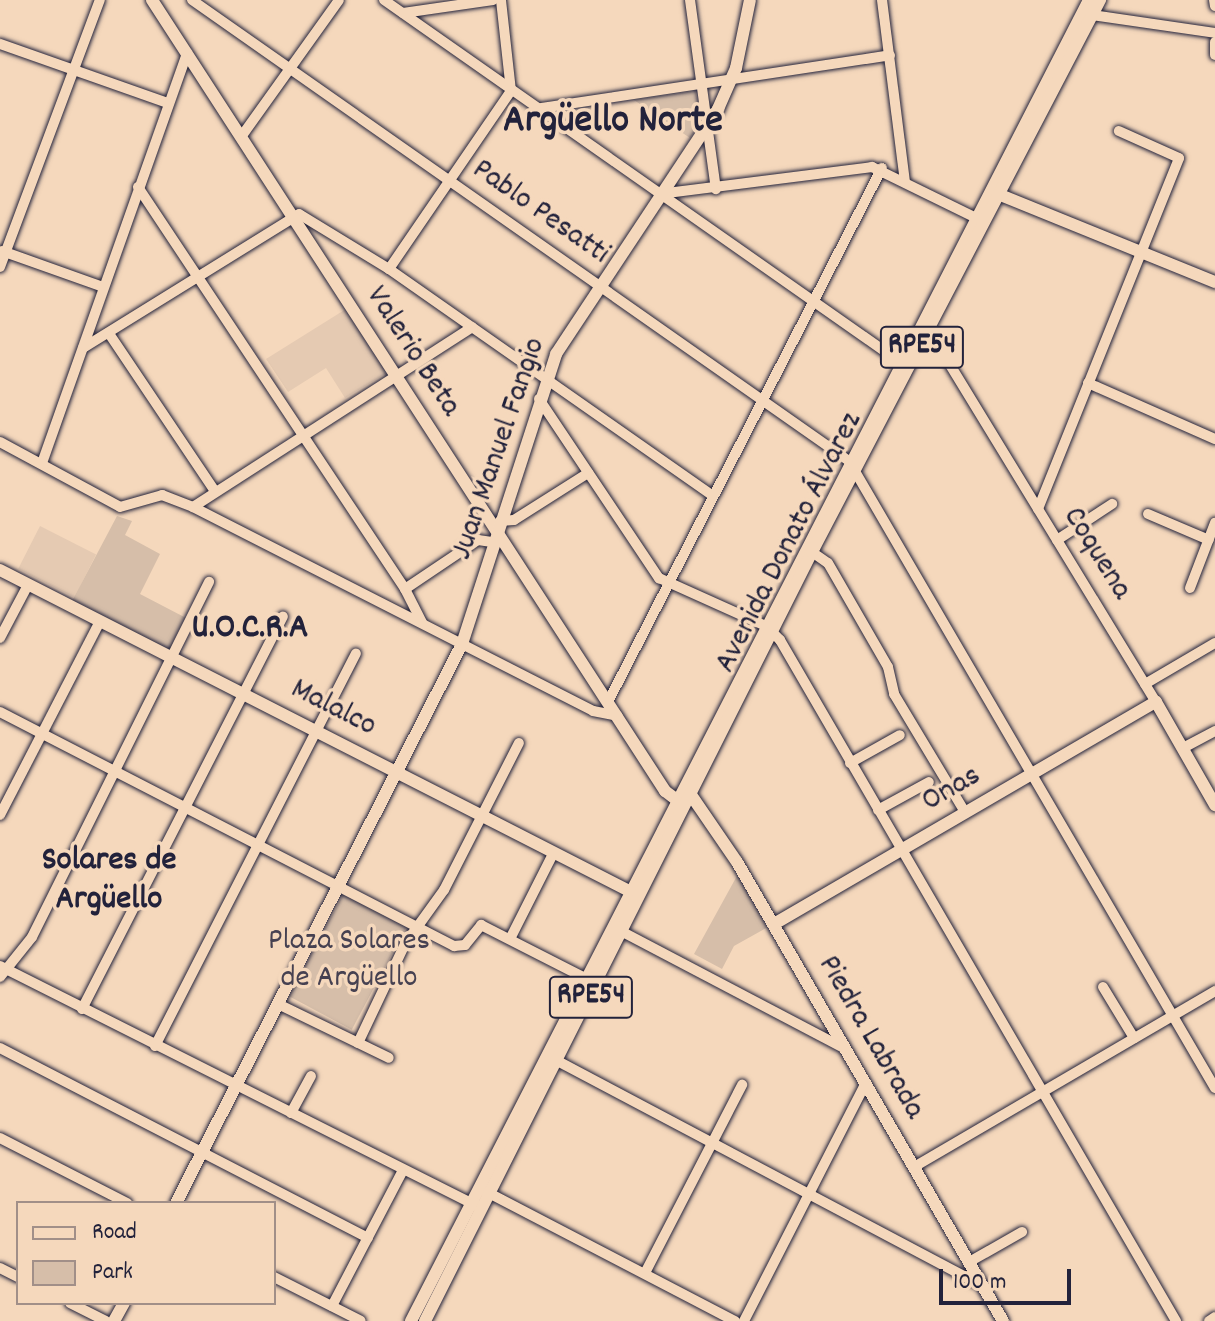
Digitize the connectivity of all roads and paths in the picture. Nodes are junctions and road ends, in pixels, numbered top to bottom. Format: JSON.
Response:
{"nodes":[{"id":1,"x":100,"y":0,"type":"edge"},
{"id":2,"x":152,"y":0,"type":"edge"},
{"id":3,"x":192,"y":0,"type":"edge"},
{"id":4,"x":339,"y":0,"type":"edge"},
{"id":5,"x":384,"y":0,"type":"edge"},
{"id":6,"x":493,"y":0,"type":"edge"},
{"id":7,"x":501,"y":0,"type":"edge"},
{"id":8,"x":690,"y":0,"type":"edge"},
{"id":9,"x":750,"y":0,"type":"edge"},
{"id":10,"x":882,"y":0,"type":"edge"},
{"id":11,"x":1089,"y":0,"type":"edge"},
{"id":12,"x":1100,"y":0,"type":"edge"},
{"id":13,"x":403,"y":13,"type":"junction"},
{"id":14,"x":1092,"y":15,"type":"junction"},
{"id":15,"x":1215,"y":33,"type":"edge"},
{"id":16,"x":1215,"y":42,"type":"edge"},
{"id":17,"x":0,"y":44,"type":"edge"},
{"id":18,"x":187,"y":53,"type":"junction"},
{"id":19,"x":890,"y":55,"type":"junction"},
{"id":20,"x":1215,"y":55,"type":"edge"},
{"id":21,"x":292,"y":67,"type":"junction"},
{"id":22,"x":75,"y":70,"type":"junction"},
{"id":23,"x":732,"y":79,"type":"junction"},
{"id":24,"x":701,"y":84,"type":"junction"},
{"id":25,"x":511,"y":91,"type":"junction"},
{"id":26,"x":168,"y":103,"type":"junction"},
{"id":27,"x":535,"y":109,"type":"junction"},
{"id":28,"x":709,"y":125,"type":"junction"},
{"id":29,"x":1119,"y":131,"type":"dead end"},
{"id":30,"x":241,"y":137,"type":"junction"},
{"id":31,"x":882,"y":168,"type":"junction"},
{"id":32,"x":449,"y":181,"type":"junction"},
{"id":33,"x":905,"y":181,"type":"junction"},
{"id":34,"x":138,"y":187,"type":"junction"},
{"id":35,"x":716,"y":189,"type":"junction"},
{"id":36,"x":995,"y":193,"type":"junction"},
{"id":37,"x":659,"y":194,"type":"junction"},
{"id":38,"x":291,"y":215,"type":"junction"},
{"id":39,"x":981,"y":220,"type":"junction"},
{"id":40,"x":3,"y":252,"type":"edge"},
{"id":41,"x":1142,"y":252,"type":"junction"},
{"id":42,"x":0,"y":267,"type":"edge"},
{"id":43,"x":389,"y":269,"type":"junction"},
{"id":44,"x":200,"y":275,"type":"junction"},
{"id":45,"x":1215,"y":282,"type":"edge"},
{"id":46,"x":599,"y":286,"type":"junction"},
{"id":47,"x":103,"y":287,"type":"junction"},
{"id":48,"x":811,"y":303,"type":"junction"},
{"id":49,"x":472,"y":327,"type":"junction"},
{"id":50,"x":930,"y":332,"type":"junction"},
{"id":51,"x":110,"y":335,"type":"junction"},
{"id":52,"x":83,"y":348,"type":"junction"},
{"id":53,"x":900,"y":362,"type":"junction"},
{"id":54,"x":395,"y":375,"type":"junction"},
{"id":55,"x":545,"y":380,"type":"junction"},
{"id":56,"x":1088,"y":383,"type":"junction"},
{"id":57,"x":539,"y":399,"type":"junction"},
{"id":58,"x":760,"y":400,"type":"junction"},
{"id":59,"x":303,"y":433,"type":"junction"},
{"id":60,"x":1215,"y":439,"type":"edge"},
{"id":61,"x":0,"y":442,"type":"edge"},
{"id":62,"x":42,"y":463,"type":"junction"},
{"id":63,"x":853,"y":465,"type":"junction"},
{"id":64,"x":588,"y":473,"type":"junction"},
{"id":65,"x":214,"y":490,"type":"junction"},
{"id":66,"x":712,"y":495,"type":"junction"},
{"id":67,"x":1112,"y":504,"type":"dead end"},
{"id":68,"x":193,"y":507,"type":"junction"},
{"id":69,"x":1038,"y":509,"type":"junction"},
{"id":70,"x":1148,"y":514,"type":"dead end"},
{"id":71,"x":1215,"y":523,"type":"edge"},
{"id":72,"x":496,"y":531,"type":"junction"},
{"id":73,"x":1057,"y":540,"type":"junction"},
{"id":74,"x":1209,"y":540,"type":"junction"},
{"id":75,"x":812,"y":552,"type":"junction"},
{"id":76,"x":0,"y":570,"type":"edge"},
{"id":77,"x":209,"y":582,"type":"dead end"},
{"id":78,"x":28,"y":585,"type":"junction"},
{"id":79,"x":666,"y":585,"type":"junction"},
{"id":80,"x":1190,"y":588,"type":"dead end"},
{"id":81,"x":405,"y":589,"type":"junction"},
{"id":82,"x":283,"y":617,"type":"dead end"},
{"id":83,"x":100,"y":621,"type":"junction"},
{"id":84,"x":422,"y":622,"type":"junction"},
{"id":85,"x":770,"y":629,"type":"junction"},
{"id":86,"x":0,"y":638,"type":"edge"},
{"id":87,"x":1215,"y":643,"type":"edge"},
{"id":88,"x":462,"y":644,"type":"junction"},
{"id":89,"x":356,"y":653,"type":"dead end"},
{"id":90,"x":173,"y":658,"type":"junction"},
{"id":91,"x":1145,"y":684,"type":"junction"},
{"id":92,"x":244,"y":693,"type":"junction"},
{"id":93,"x":609,"y":700,"type":"junction"},
{"id":94,"x":1156,"y":702,"type":"junction"},
{"id":95,"x":0,"y":712,"type":"edge"},
{"id":96,"x":618,"y":716,"type":"junction"},
{"id":97,"x":318,"y":731,"type":"junction"},
{"id":98,"x":1215,"y":731,"type":"edge"},
{"id":99,"x":42,"y":733,"type":"junction"},
{"id":100,"x":900,"y":735,"type":"dead end"},
{"id":101,"x":519,"y":743,"type":"dead end"},
{"id":102,"x":1183,"y":748,"type":"junction"},
{"id":103,"x":850,"y":763,"type":"junction"},
{"id":104,"x":398,"y":770,"type":"junction"},
{"id":105,"x":114,"y":771,"type":"junction"},
{"id":106,"x":1032,"y":773,"type":"junction"},
{"id":107,"x":929,"y":782,"type":"dead end"},
{"id":108,"x":685,"y":798,"type":"junction"},
{"id":109,"x":1215,"y":805,"type":"edge"},
{"id":110,"x":186,"y":809,"type":"junction"},
{"id":111,"x":878,"y":810,"type":"junction"},
{"id":112,"x":965,"y":812,"type":"junction"},
{"id":113,"x":0,"y":815,"type":"edge"},
{"id":114,"x":481,"y":815,"type":"junction"},
{"id":115,"x":259,"y":847,"type":"junction"},
{"id":116,"x":901,"y":850,"type":"junction"},
{"id":117,"x":553,"y":854,"type":"junction"},
{"id":118,"x":340,"y":887,"type":"junction"},
{"id":119,"x":636,"y":894,"type":"junction"},
{"id":120,"x":774,"y":924,"type":"junction"},
{"id":121,"x":415,"y":926,"type":"junction"},
{"id":122,"x":618,"y":930,"type":"junction"},
{"id":123,"x":510,"y":939,"type":"junction"},
{"id":124,"x":2,"y":970,"type":"edge"},
{"id":125,"x":587,"y":979,"type":"junction"},
{"id":126,"x":1103,"y":987,"type":"dead end"},
{"id":127,"x":1215,"y":991,"type":"edge"},
{"id":128,"x":278,"y":1004,"type":"junction"},
{"id":129,"x":82,"y":1009,"type":"junction"},
{"id":130,"x":1173,"y":1015,"type":"junction"},
{"id":131,"x":1134,"y":1038,"type":"junction"},
{"id":132,"x":358,"y":1043,"type":"junction"},
{"id":133,"x":155,"y":1046,"type":"junction"},
{"id":134,"x":0,"y":1048,"type":"edge"},
{"id":135,"x":846,"y":1049,"type":"junction"},
{"id":136,"x":389,"y":1058,"type":"dead end"},
{"id":137,"x":553,"y":1059,"type":"junction"},
{"id":138,"x":311,"y":1076,"type":"dead end"},
{"id":139,"x":866,"y":1083,"type":"junction"},
{"id":140,"x":742,"y":1085,"type":"dead end"},
{"id":141,"x":235,"y":1086,"type":"junction"},
{"id":142,"x":1215,"y":1088,"type":"edge"},
{"id":143,"x":1042,"y":1092,"type":"junction"},
{"id":144,"x":291,"y":1113,"type":"junction"},
{"id":145,"x":0,"y":1138,"type":"edge"},
{"id":146,"x":712,"y":1143,"type":"junction"},
{"id":147,"x":203,"y":1151,"type":"junction"},
{"id":148,"x":914,"y":1167,"type":"junction"},
{"id":149,"x":403,"y":1170,"type":"junction"},
{"id":150,"x":486,"y":1192,"type":"junction"},
{"id":151,"x":809,"y":1194,"type":"junction"},
{"id":152,"x":123,"y":1201,"type":"edge"},
{"id":153,"x":177,"y":1201,"type":"edge"},
{"id":154,"x":478,"y":1207,"type":"junction"},
{"id":155,"x":1022,"y":1232,"type":"dead end"},
{"id":156,"x":368,"y":1238,"type":"junction"},
{"id":157,"x":969,"y":1262,"type":"junction"},
{"id":158,"x":645,"y":1273,"type":"junction"},
{"id":159,"x":276,"y":1278,"type":"edge"},
{"id":160,"x":983,"y":1286,"type":"junction"},
{"id":161,"x":74,"y":1305,"type":"edge"},
{"id":162,"x":332,"y":1306,"type":"junction"},
{"id":163,"x":1215,"y":1317,"type":"edge"},
{"id":164,"x":106,"y":1321,"type":"edge"},
{"id":165,"x":361,"y":1321,"type":"edge"},
{"id":166,"x":411,"y":1321,"type":"edge"},
{"id":167,"x":425,"y":1321,"type":"edge"},
{"id":168,"x":735,"y":1321,"type":"edge"},
{"id":169,"x":744,"y":1321,"type":"edge"},
{"id":170,"x":1003,"y":1321,"type":"edge"},
{"id":171,"x":1176,"y":1321,"type":"edge"},
{"id":172,"x":1209,"y":1321,"type":"edge"}],
"edges":[{"from":1,"to":22,"type":"street"},
{"from":2,"to":18,"type":"main road","name":"Valerio Beta"},
{"from":3,"to":21,"type":"street","name":"Pablo Pesatti"},
{"from":4,"to":21,"type":"street"},
{"from":5,"to":13,"type":"street"},
{"from":6,"to":13,"type":"street"},
{"from":7,"to":25,"type":"street"},
{"from":8,"to":24,"type":"street"},
{"from":9,"to":23,"type":"main road","name":"Juan Manuel Fangio"},
{"from":10,"to":19,"type":"street"},
{"from":11,"to":36,"type":"main road","name":"Avenida Donato Álvarez","number":"RPE54"},
{"from":12,"to":14,"type":"main road","name":"Avenida Donato Álvarez","number":"RPE54"},
{"from":13,"to":25,"type":"street"},
{"from":14,"to":15,"type":"street"},
{"from":14,"to":36,"type":"main road","name":"Avenida Donato Álvarez","number":"RPE54"},
{"from":16,"to":20,"type":"street"},
{"from":17,"to":22,"type":"street"},
{"from":18,"to":26,"type":"street"},
{"from":18,"to":30,"type":"main road","name":"Valerio Beta"},
{"from":19,"to":23,"type":"street"},
{"from":19,"to":33,"type":"street"},
{"from":21,"to":30,"type":"street"},
{"from":21,"to":32,"type":"street","name":"Pablo Pesatti"},
{"from":22,"to":26,"type":"street"},
{"from":22,"to":40,"type":"street"},
{"from":23,"to":24,"type":"street"},
{"from":23,"to":28,"type":"main road","name":"Juan Manuel Fangio"},
{"from":24,"to":27,"type":"street"},
{"from":24,"to":28,"type":"street"},
{"from":25,"to":27,"type":"street"},
{"from":25,"to":32,"type":"street"},
{"from":26,"to":34,"type":"street"},
{"from":27,"to":37,"type":"street"},
{"from":28,"to":35,"type":"street"},
{"from":28,"to":37,"type":"main road","name":"Juan Manuel Fangio"},
{"from":29,"to":41,"type":"street"},
{"from":30,"to":38,"type":"main road","name":"Valerio Beta"},
{"from":31,"to":33,"type":"street"},
{"from":31,"to":35,"type":"street"},
{"from":31,"to":48,"type":"street"},
{"from":32,"to":43,"type":"street"},
{"from":32,"to":46,"type":"street","name":"Pablo Pesatti"},
{"from":33,"to":39,"type":"street"},
{"from":34,"to":44,"type":"street"},
{"from":34,"to":47,"type":"street"},
{"from":35,"to":37,"type":"street"},
{"from":36,"to":39,"type":"main road","name":"Avenida Donato Álvarez","number":"RPE54"},
{"from":36,"to":41,"type":"main road"},
{"from":37,"to":46,"type":"main road","name":"Juan Manuel Fangio"},
{"from":37,"to":48,"type":"street"},
{"from":38,"to":43,"type":"street"},
{"from":38,"to":44,"type":"street"},
{"from":38,"to":54,"type":"main road","name":"Valerio Beta"},
{"from":39,"to":50,"type":"main road","name":"Avenida Donato Álvarez","number":"RPE54"},
{"from":39,"to":53,"type":"main road","name":"Avenida Donato Álvarez","number":"RPE54"},
{"from":40,"to":42,"type":"street"},
{"from":40,"to":47,"type":"street"},
{"from":41,"to":45,"type":"main road"},
{"from":41,"to":56,"type":"street"},
{"from":43,"to":49,"type":"street"},
{"from":44,"to":51,"type":"street"},
{"from":44,"to":59,"type":"street"},
{"from":46,"to":55,"type":"main road","name":"Juan Manuel Fangio"},
{"from":46,"to":58,"type":"street","name":"Pablo Pesatti"},
{"from":47,"to":52,"type":"street"},
{"from":48,"to":53,"type":"street"},
{"from":48,"to":58,"type":"street"},
{"from":49,"to":54,"type":"street"},
{"from":49,"to":55,"type":"street"},
{"from":50,"to":63,"type":"main road","name":"Avenida Donato Álvarez","number":"RPE54"},
{"from":50,"to":69,"type":"street","name":"Coquena"},
{"from":51,"to":52,"type":"street"},
{"from":51,"to":65,"type":"street"},
{"from":52,"to":62,"type":"street"},
{"from":53,"to":63,"type":"main road","name":"Avenida Donato Álvarez","number":"RPE54"},
{"from":54,"to":59,"type":"street"},
{"from":54,"to":72,"type":"main road","name":"Valerio Beta"},
{"from":55,"to":57,"type":"main road","name":"Juan Manuel Fangio"},
{"from":55,"to":66,"type":"street"},
{"from":56,"to":60,"type":"street"},
{"from":56,"to":69,"type":"street"},
{"from":57,"to":64,"type":"street"},
{"from":57,"to":72,"type":"main road","name":"Juan Manuel Fangio"},
{"from":58,"to":63,"type":"street","name":"Pablo Pesatti"},
{"from":58,"to":66,"type":"street"},
{"from":59,"to":65,"type":"street"},
{"from":59,"to":81,"type":"street"},
{"from":61,"to":62,"type":"street"},
{"from":62,"to":68,"type":"street"},
{"from":63,"to":75,"type":"main road","name":"Avenida Donato Álvarez","number":"RPE54"},
{"from":63,"to":85,"type":"main road","name":"Avenida Donato Álvarez","number":"RPE54"},
{"from":63,"to":106,"type":"street"},
{"from":64,"to":72,"type":"street"},
{"from":64,"to":79,"type":"street"},
{"from":65,"to":68,"type":"street"},
{"from":66,"to":79,"type":"street"},
{"from":67,"to":73,"type":"street"},
{"from":68,"to":84,"type":"street"},
{"from":69,"to":73,"type":"street","name":"Coquena"},
{"from":70,"to":74,"type":"street"},
{"from":71,"to":74,"type":"street"},
{"from":72,"to":81,"type":"street"},
{"from":72,"to":88,"type":"main road","name":"Juan Manuel Fangio"},
{"from":72,"to":93,"type":"main road","name":"Valerio Beta"},
{"from":73,"to":91,"type":"street","name":"Coquena"},
{"from":74,"to":80,"type":"street"},
{"from":75,"to":85,"type":"main road","name":"Avenida Donato Álvarez","number":"RPE54"},
{"from":75,"to":112,"type":"street"},
{"from":76,"to":78,"type":"main road","name":"Malalco"},
{"from":77,"to":90,"type":"street"},
{"from":78,"to":83,"type":"main road","name":"Malalco"},
{"from":78,"to":86,"type":"street"},
{"from":79,"to":85,"type":"street"},
{"from":79,"to":93,"type":"street"},
{"from":81,"to":84,"type":"street"},
{"from":82,"to":92,"type":"street"},
{"from":83,"to":90,"type":"main road","name":"Malalco"},
{"from":83,"to":99,"type":"street"},
{"from":84,"to":88,"type":"street"},
{"from":85,"to":103,"type":"street"},
{"from":85,"to":108,"type":"main road","name":"Avenida Donato Álvarez","number":"RPE54"},
{"from":87,"to":91,"type":"street"},
{"from":88,"to":96,"type":"street"},
{"from":88,"to":104,"type":"main road","name":"Juan Manuel Fangio"},
{"from":89,"to":97,"type":"street"},
{"from":90,"to":92,"type":"main road","name":"Malalco"},
{"from":90,"to":105,"type":"street"},
{"from":91,"to":94,"type":"street","name":"Coquena"},
{"from":92,"to":97,"type":"main road","name":"Malalco"},
{"from":92,"to":110,"type":"street"},
{"from":93,"to":96,"type":"main road","name":"Valerio Beta"},
{"from":94,"to":102,"type":"main road","name":"Coquena"},
{"from":94,"to":106,"type":"main road","name":"Onas"},
{"from":95,"to":99,"type":"street"},
{"from":96,"to":108,"type":"main road","name":"Valerio Beta"},
{"from":97,"to":104,"type":"main road","name":"Malalco"},
{"from":97,"to":115,"type":"street"},
{"from":98,"to":102,"type":"street"},
{"from":99,"to":105,"type":"street"},
{"from":99,"to":113,"type":"street"},
{"from":100,"to":103,"type":"street"},
{"from":101,"to":114,"type":"street"},
{"from":102,"to":109,"type":"main road","name":"Coquena"},
{"from":103,"to":111,"type":"street"},
{"from":104,"to":114,"type":"main road","name":"Malalco"},
{"from":104,"to":118,"type":"main road","name":"Juan Manuel Fangio"},
{"from":105,"to":110,"type":"street"},
{"from":105,"to":124,"type":"street"},
{"from":106,"to":112,"type":"main road","name":"Onas"},
{"from":106,"to":130,"type":"street"},
{"from":107,"to":111,"type":"street"},
{"from":108,"to":119,"type":"main road","name":"Avenida Donato Álvarez","number":"RPE54"},
{"from":108,"to":120,"type":"main road","name":"Piedra Labrada"},
{"from":110,"to":115,"type":"street"},
{"from":110,"to":129,"type":"street"},
{"from":111,"to":116,"type":"street"},
{"from":112,"to":116,"type":"main road","name":"Onas"},
{"from":114,"to":117,"type":"main road","name":"Malalco"},
{"from":114,"to":121,"type":"street"},
{"from":115,"to":118,"type":"street"},
{"from":115,"to":133,"type":"street"},
{"from":116,"to":120,"type":"main road","name":"Onas"},
{"from":116,"to":143,"type":"street"},
{"from":117,"to":119,"type":"main road","name":"Malalco"},
{"from":117,"to":123,"type":"street"},
{"from":118,"to":121,"type":"street"},
{"from":118,"to":128,"type":"main road","name":"Juan Manuel Fangio"},
{"from":119,"to":122,"type":"main road","name":"Avenida Donato Álvarez","number":"RPE54"},
{"from":120,"to":135,"type":"main road","name":"Piedra Labrada"},
{"from":121,"to":123,"type":"street"},
{"from":121,"to":132,"type":"street"},
{"from":122,"to":125,"type":"main road","name":"Avenida Donato Álvarez","number":"RPE54"},
{"from":122,"to":135,"type":"street"},
{"from":122,"to":137,"type":"main road","name":"Avenida Donato Álvarez","number":"RPE54"},
{"from":123,"to":125,"type":"street"},
{"from":124,"to":129,"type":"street"},
{"from":125,"to":137,"type":"main road","name":"Avenida Donato Álvarez","number":"RPE54"},
{"from":126,"to":131,"type":"street"},
{"from":127,"to":130,"type":"street"},
{"from":128,"to":132,"type":"street"},
{"from":128,"to":141,"type":"main road","name":"Juan Manuel Fangio"},
{"from":129,"to":133,"type":"street"},
{"from":130,"to":131,"type":"street"},
{"from":130,"to":142,"type":"street"},
{"from":131,"to":143,"type":"street"},
{"from":132,"to":136,"type":"street"},
{"from":133,"to":141,"type":"street"},
{"from":134,"to":147,"type":"street"},
{"from":135,"to":139,"type":"main road","name":"Piedra Labrada"},
{"from":137,"to":146,"type":"street"},
{"from":137,"to":150,"type":"main road","name":"Avenida Donato Álvarez","number":"RPE54"},
{"from":138,"to":144,"type":"street"},
{"from":139,"to":148,"type":"main road","name":"Piedra Labrada"},
{"from":139,"to":151,"type":"street"},
{"from":140,"to":146,"type":"street"},
{"from":141,"to":144,"type":"street"},
{"from":141,"to":147,"type":"main road","name":"Juan Manuel Fangio"},
{"from":143,"to":148,"type":"street"},
{"from":143,"to":171,"type":"street"},
{"from":144,"to":149,"type":"street"},
{"from":145,"to":152,"type":"street"},
{"from":146,"to":151,"type":"street"},
{"from":146,"to":158,"type":"street"},
{"from":147,"to":153,"type":"main road","name":"Juan Manuel Fangio"},
{"from":147,"to":156,"type":"street"},
{"from":148,"to":157,"type":"main road","name":"Piedra Labrada"},
{"from":149,"to":154,"type":"street"},
{"from":149,"to":156,"type":"street"},
{"from":150,"to":154,"type":"main road","name":"Avenida Donato Álvarez","number":"RPE54"},
{"from":150,"to":158,"type":"street"},
{"from":151,"to":160,"type":"street"},
{"from":151,"to":169,"type":"street"},
{"from":154,"to":166,"type":"main road","name":"Avenida Donato Álvarez","number":"RPE54"},
{"from":154,"to":167,"type":"main road","name":"Avenida Donato Álvarez","number":"RPE54"},
{"from":155,"to":157,"type":"street"},
{"from":156,"to":162,"type":"street"},
{"from":157,"to":160,"type":"main road","name":"Piedra Labrada"},
{"from":158,"to":168,"type":"street"},
{"from":159,"to":162,"type":"street"},
{"from":160,"to":170,"type":"main road","name":"Piedra Labrada"},
{"from":161,"to":164,"type":"street"},
{"from":162,"to":165,"type":"street"},
{"from":163,"to":172,"type":"street"}]}
